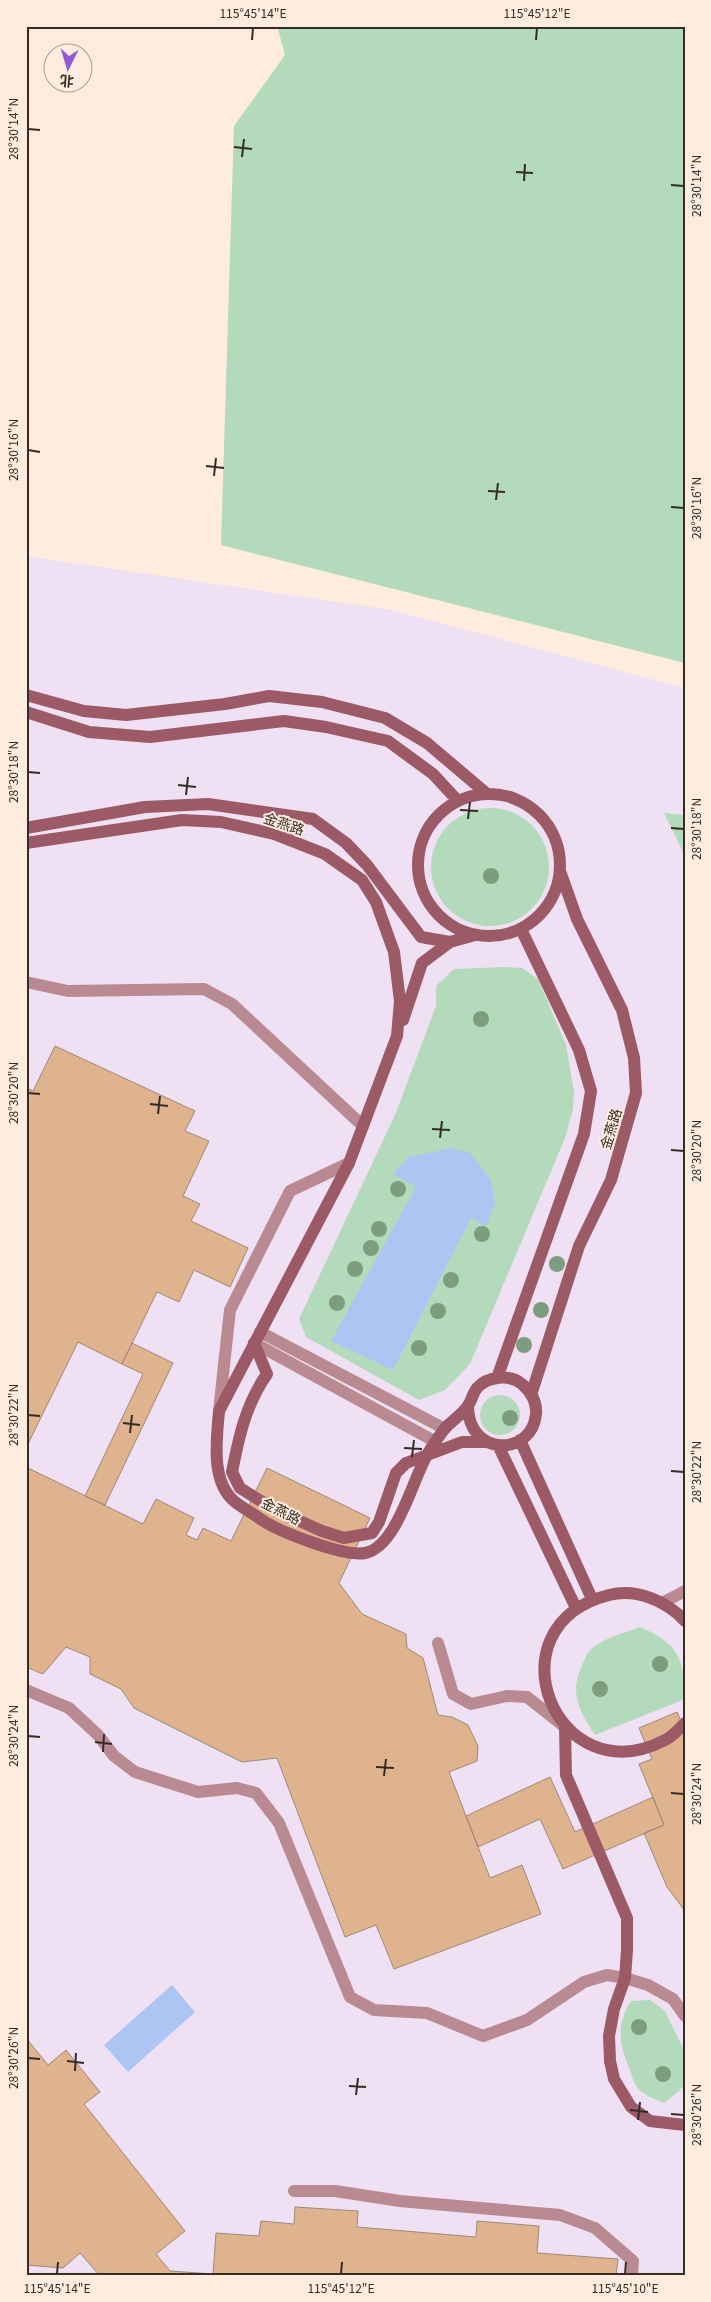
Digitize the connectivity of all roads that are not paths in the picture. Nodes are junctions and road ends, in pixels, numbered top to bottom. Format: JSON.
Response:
{"nodes":[{"id":1,"x":26,"y":695,"type":"edge"},
{"id":2,"x":26,"y":712,"type":"edge"},
{"id":3,"x":486,"y":793,"type":"junction"},
{"id":4,"x":458,"y":801,"type":"junction"},
{"id":5,"x":26,"y":828,"type":"edge"},
{"id":6,"x":26,"y":843,"type":"edge"},
{"id":7,"x":560,"y":871,"type":"junction"},
{"id":8,"x":521,"y":928,"type":"junction"},
{"id":9,"x":475,"y":935,"type":"junction"},
{"id":10,"x":450,"y":942,"type":"junction"},
{"id":11,"x":26,"y":982,"type":"edge"},
{"id":12,"x":397,"y":1036,"type":"junction"},
{"id":13,"x":363,"y":1126,"type":"junction"},
{"id":14,"x":349,"y":1163,"type":"junction"},
{"id":15,"x":260,"y":1332,"type":"junction"},
{"id":16,"x":254,"y":1343,"type":"junction"},
{"id":17,"x":497,"y":1378,"type":"junction"},
{"id":18,"x":531,"y":1394,"type":"junction"},
{"id":19,"x":468,"y":1406,"type":"junction"},
{"id":20,"x":219,"y":1411,"type":"junction"},
{"id":21,"x":445,"y":1429,"type":"junction"},
{"id":22,"x":520,"y":1440,"type":"junction"},
{"id":23,"x":436,"y":1442,"type":"junction"},
{"id":24,"x":492,"y":1444,"type":"junction"},
{"id":25,"x":428,"y":1454,"type":"junction"},
{"id":26,"x":685,"y":1591,"type":"edge"},
{"id":27,"x":592,"y":1599,"type":"junction"},
{"id":28,"x":662,"y":1603,"type":"junction"},
{"id":29,"x":576,"y":1608,"type":"junction"},
{"id":30,"x":685,"y":1621,"type":"edge"},
{"id":31,"x":438,"y":1643,"type":"dead end"},
{"id":32,"x":26,"y":1690,"type":"edge"},
{"id":33,"x":685,"y":1723,"type":"edge"},
{"id":34,"x":565,"y":1727,"type":"junction"},
{"id":35,"x":625,"y":1978,"type":"junction"},
{"id":36,"x":685,"y":2016,"type":"edge"},
{"id":37,"x":685,"y":2125,"type":"edge"},
{"id":38,"x":294,"y":2191,"type":"dead end"},
{"id":39,"x":632,"y":2276,"type":"edge"}],
"edges":[{"from":1,"to":3,"type":"street"},
{"from":2,"to":4,"type":"street"},
{"from":3,"to":4,"type":"street","name":"金燕路"},
{"from":3,"to":7,"type":"street","name":"金燕路"},
{"from":4,"to":9,"type":"street","name":"金燕路"},
{"from":5,"to":10,"type":"street","name":"金燕路"},
{"from":6,"to":12,"type":"street","name":"金燕路"},
{"from":7,"to":8,"type":"street","name":"金燕路"},
{"from":7,"to":18,"type":"street","name":"金燕路"},
{"from":8,"to":9,"type":"street","name":"金燕路"},
{"from":8,"to":17,"type":"street","name":"金燕路"},
{"from":9,"to":10,"type":"street","name":"金燕路"},
{"from":10,"to":12,"type":"street","name":"金燕路"},
{"from":11,"to":13,"type":"street"},
{"from":12,"to":13,"type":"street","name":"金燕路"},
{"from":13,"to":14,"type":"street","name":"金燕路"},
{"from":14,"to":15,"type":"street","name":"金燕路"},
{"from":14,"to":20,"type":"street"},
{"from":15,"to":16,"type":"street","name":"金燕路"},
{"from":15,"to":21,"type":"street"},
{"from":16,"to":20,"type":"street","name":"金燕路"},
{"from":16,"to":23,"type":"street"},
{"from":16,"to":25,"type":"street","name":"金燕路"},
{"from":17,"to":18,"type":"street"},
{"from":17,"to":19,"type":"street"},
{"from":18,"to":22,"type":"street","name":"金燕路"},
{"from":19,"to":21,"type":"street","name":"金燕路"},
{"from":19,"to":24,"type":"street"},
{"from":20,"to":25,"type":"street","name":"金燕路"},
{"from":21,"to":23,"type":"street","name":"金燕路"},
{"from":22,"to":24,"type":"street","name":"金燕路"},
{"from":22,"to":27,"type":"street"},
{"from":23,"to":25,"type":"street","name":"金燕路"},
{"from":24,"to":25,"type":"street","name":"金燕路"},
{"from":24,"to":29,"type":"street"},
{"from":26,"to":28,"type":"street"},
{"from":27,"to":28,"type":"street"},
{"from":27,"to":29,"type":"street"},
{"from":28,"to":30,"type":"street"},
{"from":29,"to":34,"type":"street"},
{"from":31,"to":34,"type":"street"},
{"from":32,"to":35,"type":"street"},
{"from":33,"to":34,"type":"street"},
{"from":34,"to":35,"type":"street"},
{"from":35,"to":36,"type":"street"},
{"from":35,"to":37,"type":"street"},
{"from":38,"to":39,"type":"street"}]}
